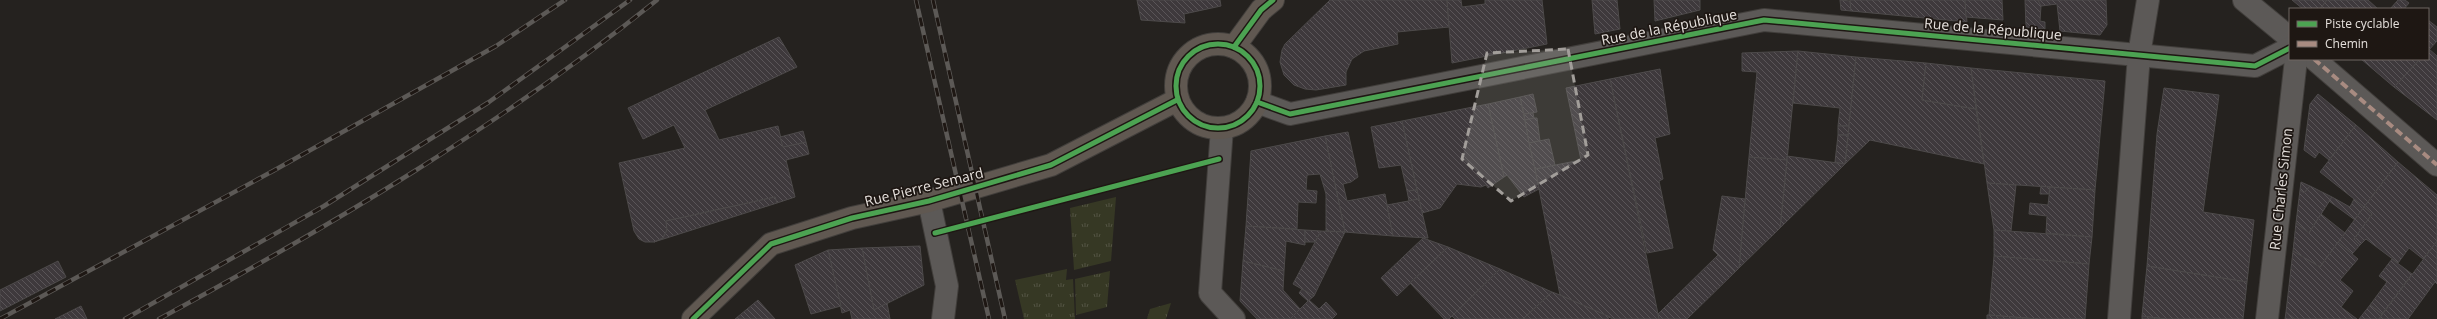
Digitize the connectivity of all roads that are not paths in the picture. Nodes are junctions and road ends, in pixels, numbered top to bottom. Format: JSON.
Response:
{"nodes":[{"id":1,"x":1273,"y":0,"type":"edge"},
{"id":2,"x":2148,"y":0,"type":"edge"},
{"id":3,"x":2244,"y":0,"type":"edge"},
{"id":4,"x":2289,"y":37,"type":"edge"},
{"id":5,"x":1234,"y":47,"type":"junction"},
{"id":6,"x":2289,"y":49,"type":"edge"},
{"id":7,"x":2139,"y":55,"type":"junction"},
{"id":8,"x":2296,"y":60,"type":"edge"},
{"id":9,"x":2315,"y":60,"type":"edge"},
{"id":10,"x":1177,"y":100,"type":"junction"},
{"id":11,"x":1257,"y":102,"type":"junction"},
{"id":12,"x":1222,"y":128,"type":"junction"},
{"id":13,"x":2437,"y":166,"type":"edge"},
{"id":14,"x":929,"y":201,"type":"junction"},
{"id":15,"x":693,"y":319,"type":"edge"},
{"id":16,"x":943,"y":319,"type":"edge"},
{"id":17,"x":1234,"y":319,"type":"edge"},
{"id":18,"x":2119,"y":319,"type":"edge"},
{"id":19,"x":2267,"y":319,"type":"edge"}],
"edges":[{"from":1,"to":5,"type":"main road"},
{"from":2,"to":7,"type":"street"},
{"from":3,"to":4,"type":"street"},
{"from":5,"to":10,"type":"main road"},
{"from":5,"to":11,"type":"main road"},
{"from":6,"to":7,"type":"street","name":"Rue de la République"},
{"from":7,"to":11,"type":"street","name":"Rue de la République"},
{"from":7,"to":18,"type":"street"},
{"from":8,"to":19,"type":"street","name":"Rue Charles Simon"},
{"from":9,"to":13,"type":"street"},
{"from":10,"to":12,"type":"main road"},
{"from":10,"to":14,"type":"main road","name":"Rue Pierre Semard"},
{"from":11,"to":12,"type":"main road"},
{"from":12,"to":17,"type":"street"},
{"from":14,"to":15,"type":"main road","name":"Rue Pierre Semard"},
{"from":14,"to":16,"type":"street"}]}
